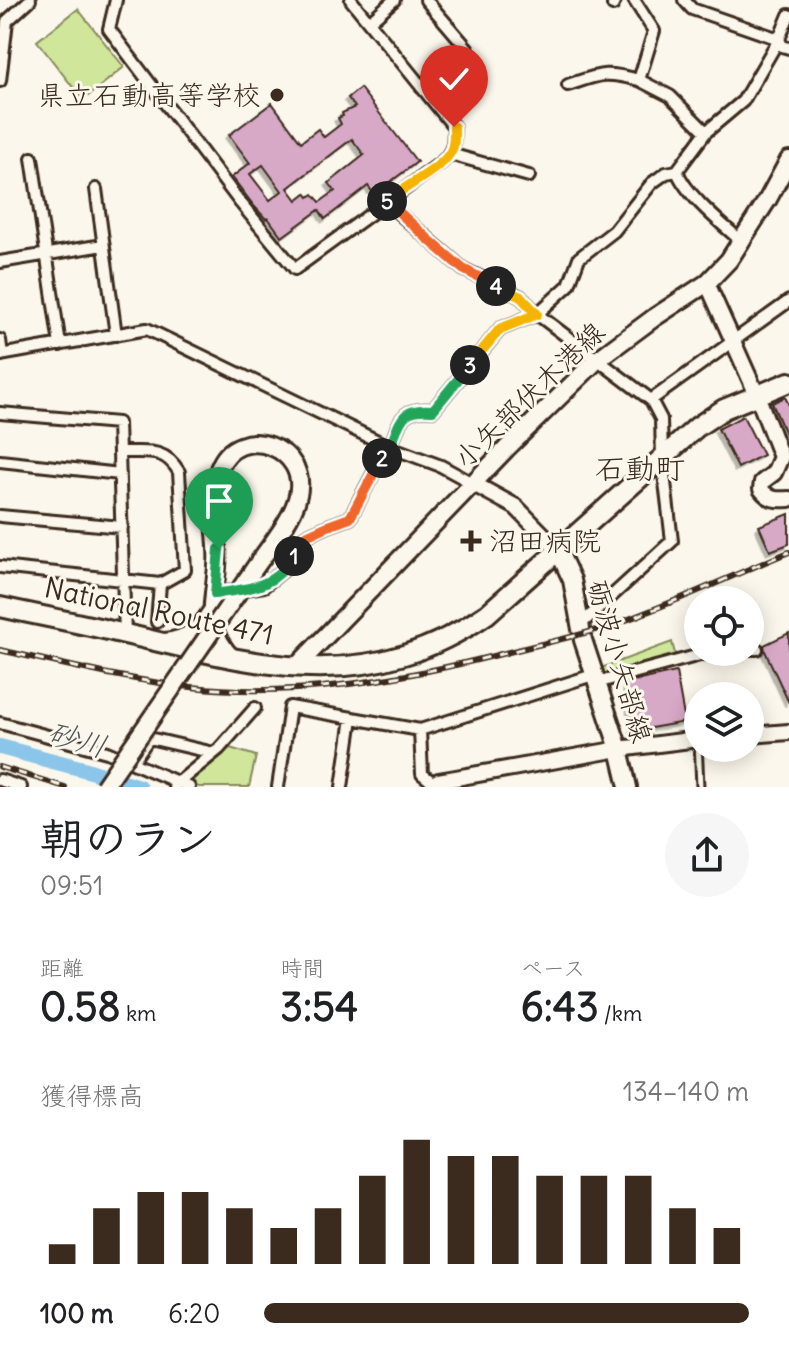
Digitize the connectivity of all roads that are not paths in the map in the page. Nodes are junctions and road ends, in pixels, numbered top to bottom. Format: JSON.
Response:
{"nodes":[{"id":1,"x":30,"y":0,"type":"edge"},
{"id":2,"x":116,"y":0,"type":"edge"},
{"id":3,"x":351,"y":0,"type":"edge"},
{"id":4,"x":394,"y":0,"type":"edge"},
{"id":5,"x":426,"y":0,"type":"edge"},
{"id":6,"x":634,"y":0,"type":"edge"},
{"id":7,"x":684,"y":0,"type":"edge"},
{"id":8,"x":789,"y":15,"type":"edge"},
{"id":9,"x":369,"y":22,"type":"junction"},
{"id":10,"x":779,"y":39,"type":"junction"},
{"id":11,"x":789,"y":48,"type":"edge"},
{"id":12,"x":639,"y":80,"type":"junction"},
{"id":13,"x":0,"y":81,"type":"edge"},
{"id":14,"x":568,"y":85,"type":"dead end"},
{"id":15,"x":421,"y":86,"type":"junction"},
{"id":16,"x":706,"y":132,"type":"junction"},
{"id":17,"x":450,"y":154,"type":"junction"},
{"id":18,"x":32,"y":158,"type":"dead end"},
{"id":19,"x":789,"y":160,"type":"edge"},
{"id":20,"x":677,"y":171,"type":"junction"},
{"id":21,"x":529,"y":176,"type":"dead end"},
{"id":22,"x":96,"y":189,"type":"dead end"},
{"id":23,"x":387,"y":201,"type":"junction"},
{"id":24,"x":741,"y":241,"type":"junction"},
{"id":25,"x":103,"y":245,"type":"junction"},
{"id":26,"x":46,"y":254,"type":"junction"},
{"id":27,"x":0,"y":262,"type":"edge"},
{"id":28,"x":707,"y":283,"type":"junction"},
{"id":29,"x":789,"y":301,"type":"edge"},
{"id":30,"x":537,"y":314,"type":"junction"},
{"id":31,"x":116,"y":335,"type":"junction"},
{"id":32,"x":0,"y":340,"type":"edge"},
{"id":33,"x":734,"y":341,"type":"junction"},
{"id":34,"x":60,"y":345,"type":"junction"},
{"id":35,"x":1,"y":355,"type":"edge"},
{"id":36,"x":597,"y":360,"type":"junction"},
{"id":37,"x":789,"y":382,"type":"edge"},
{"id":38,"x":757,"y":395,"type":"junction"},
{"id":39,"x":651,"y":400,"type":"junction"},
{"id":40,"x":0,"y":413,"type":"edge"},
{"id":41,"x":389,"y":447,"type":"junction"},
{"id":42,"x":119,"y":452,"type":"junction"},
{"id":43,"x":662,"y":457,"type":"junction"},
{"id":44,"x":785,"y":458,"type":"edge"},
{"id":45,"x":0,"y":461,"type":"edge"},
{"id":46,"x":120,"y":474,"type":"junction"},
{"id":47,"x":474,"y":484,"type":"junction"},
{"id":48,"x":789,"y":499,"type":"edge"},
{"id":49,"x":0,"y":516,"type":"edge"},
{"id":50,"x":122,"y":527,"type":"junction"},
{"id":51,"x":558,"y":550,"type":"junction"},
{"id":52,"x":0,"y":567,"type":"edge"},
{"id":53,"x":124,"y":581,"type":"junction"},
{"id":54,"x":160,"y":584,"type":"junction"},
{"id":55,"x":215,"y":594,"type":"junction"},
{"id":56,"x":0,"y":607,"type":"edge"},
{"id":57,"x":211,"y":612,"type":"junction"},
{"id":58,"x":157,"y":622,"type":"dead end"},
{"id":59,"x":580,"y":625,"type":"junction"},
{"id":60,"x":125,"y":634,"type":"junction"},
{"id":61,"x":158,"y":642,"type":"junction"},
{"id":62,"x":684,"y":658,"type":"edge"},
{"id":63,"x":233,"y":659,"type":"junction"},
{"id":64,"x":297,"y":666,"type":"junction"},
{"id":65,"x":595,"y":679,"type":"junction"},
{"id":66,"x":255,"y":708,"type":"dead end"},
{"id":67,"x":352,"y":718,"type":"junction"},
{"id":68,"x":0,"y":723,"type":"edge"},
{"id":69,"x":420,"y":730,"type":"junction"},
{"id":70,"x":789,"y":732,"type":"edge"},
{"id":71,"x":764,"y":734,"type":"edge"},
{"id":72,"x":684,"y":741,"type":"edge"},
{"id":73,"x":619,"y":749,"type":"junction"},
{"id":74,"x":214,"y":753,"type":"junction"},
{"id":75,"x":132,"y":762,"type":"junction"},
{"id":76,"x":699,"y":762,"type":"edge"},
{"id":77,"x":0,"y":780,"type":"edge"},
{"id":78,"x":175,"y":785,"type":"edge"},
{"id":79,"x":435,"y":786,"type":"edge"},
{"id":80,"x":21,"y":787,"type":"edge"},
{"id":81,"x":104,"y":787,"type":"edge"},
{"id":82,"x":189,"y":787,"type":"edge"},
{"id":83,"x":278,"y":787,"type":"edge"},
{"id":84,"x":342,"y":787,"type":"edge"},
{"id":85,"x":628,"y":787,"type":"edge"},
{"id":86,"x":700,"y":787,"type":"edge"}],
"edges":[{"from":1,"to":13,"type":"street"},
{"from":2,"to":23,"type":"street"},
{"from":3,"to":9,"type":"street"},
{"from":4,"to":9,"type":"street"},
{"from":5,"to":15,"type":"street"},
{"from":6,"to":12,"type":"street"},
{"from":7,"to":10,"type":"street"},
{"from":8,"to":10,"type":"street"},
{"from":9,"to":15,"type":"street"},
{"from":10,"to":11,"type":"street"},
{"from":10,"to":16,"type":"street"},
{"from":12,"to":14,"type":"street"},
{"from":12,"to":16,"type":"street"},
{"from":15,"to":17,"type":"street"},
{"from":16,"to":20,"type":"street"},
{"from":17,"to":21,"type":"street"},
{"from":17,"to":23,"type":"street"},
{"from":18,"to":26,"type":"street"},
{"from":19,"to":24,"type":"main road","name":"小矢部伏木港線"},
{"from":20,"to":24,"type":"street"},
{"from":20,"to":30,"type":"street"},
{"from":22,"to":25,"type":"street"},
{"from":23,"to":30,"type":"street"},
{"from":24,"to":28,"type":"main road","name":"小矢部伏木港線"},
{"from":25,"to":26,"type":"street"},
{"from":25,"to":31,"type":"street"},
{"from":26,"to":27,"type":"street"},
{"from":26,"to":34,"type":"street"},
{"from":28,"to":33,"type":"street"},
{"from":28,"to":36,"type":"main road","name":"小矢部伏木港線"},
{"from":29,"to":33,"type":"street"},
{"from":30,"to":36,"type":"street"},
{"from":30,"to":41,"type":"street"},
{"from":31,"to":34,"type":"street"},
{"from":31,"to":41,"type":"street"},
{"from":32,"to":35,"type":"street"},
{"from":33,"to":38,"type":"street"},
{"from":33,"to":39,"type":"street"},
{"from":34,"to":35,"type":"street"},
{"from":36,"to":39,"type":"street"},
{"from":36,"to":47,"type":"main road","name":"小矢部伏木港線"},
{"from":37,"to":38,"type":"highway","name":"National Route 471"},
{"from":38,"to":43,"type":"highway","name":"National Route 471"},
{"from":38,"to":44,"type":"street"},
{"from":39,"to":43,"type":"street"},
{"from":40,"to":42,"type":"street"},
{"from":41,"to":47,"type":"street"},
{"from":41,"to":55,"type":"street"},
{"from":42,"to":46,"type":"street"},
{"from":42,"to":54,"type":"street"},
{"from":43,"to":51,"type":"highway","name":"National Route 471"},
{"from":43,"to":59,"type":"street"},
{"from":44,"to":48,"type":"street"},
{"from":45,"to":46,"type":"street"},
{"from":46,"to":50,"type":"street"},
{"from":47,"to":51,"type":"street"},
{"from":47,"to":64,"type":"main road","name":"小矢部伏木港線"},
{"from":49,"to":50,"type":"street"},
{"from":50,"to":53,"type":"street"},
{"from":51,"to":59,"type":"main road","name":"砺波小矢部線"},
{"from":51,"to":64,"type":"highway","name":"National Route 471"},
{"from":52,"to":53,"type":"street"},
{"from":53,"to":54,"type":"street"},
{"from":53,"to":60,"type":"street"},
{"from":54,"to":58,"type":"street"},
{"from":55,"to":57,"type":"main road"},
{"from":55,"to":81,"type":"main road","bridge":true},
{"from":56,"to":60,"type":"highway","name":"National Route 471"},
{"from":57,"to":61,"type":"main road"},
{"from":57,"to":63,"type":"main road"},
{"from":59,"to":65,"type":"main road","name":"砺波小矢部線"},
{"from":60,"to":61,"type":"highway","name":"National Route 471"},
{"from":61,"to":63,"type":"highway","name":"National Route 471"},
{"from":62,"to":65,"type":"street"},
{"from":63,"to":64,"type":"highway","name":"National Route 471"},
{"from":65,"to":69,"type":"street"},
{"from":65,"to":73,"type":"main road","name":"砺波小矢部線"},
{"from":66,"to":74,"type":"street"},
{"from":67,"to":69,"type":"street"},
{"from":67,"to":83,"type":"street"},
{"from":67,"to":84,"type":"street"},
{"from":68,"to":75,"type":"street"},
{"from":69,"to":79,"type":"street"},
{"from":70,"to":71,"type":"street"},
{"from":72,"to":73,"type":"street"},
{"from":73,"to":79,"type":"street"},
{"from":73,"to":85,"type":"main road","name":"砺波小矢部線"},
{"from":74,"to":75,"type":"street"},
{"from":74,"to":78,"type":"street"},
{"from":75,"to":78,"type":"street"},
{"from":76,"to":86,"type":"lane"},
{"from":77,"to":80,"type":"street"},
{"from":78,"to":82,"type":"street"}]}
